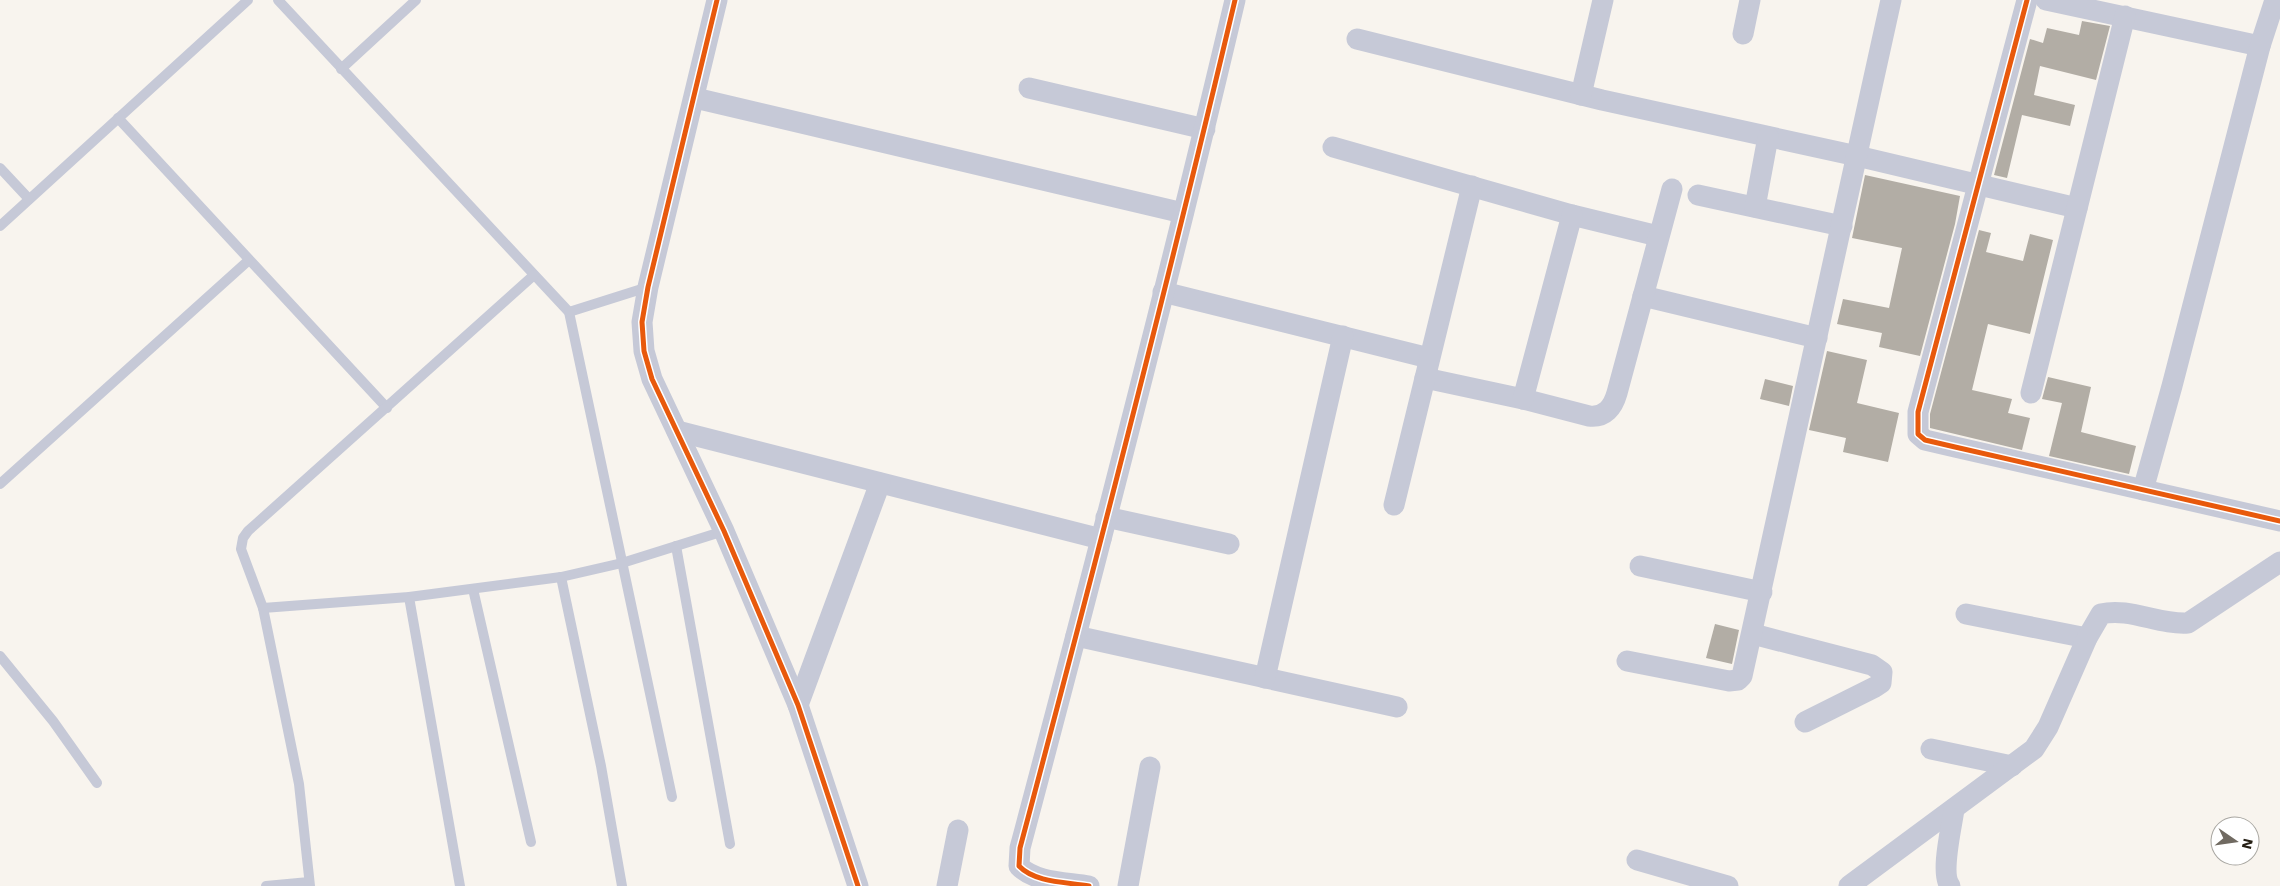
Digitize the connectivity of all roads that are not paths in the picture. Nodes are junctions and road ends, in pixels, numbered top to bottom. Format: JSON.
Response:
{"nodes":[{"id":1,"x":248,"y":0,"type":"edge"},
{"id":2,"x":278,"y":0,"type":"edge"},
{"id":3,"x":416,"y":0,"type":"edge"},
{"id":4,"x":718,"y":0,"type":"edge"},
{"id":5,"x":1236,"y":0,"type":"edge"},
{"id":6,"x":1603,"y":0,"type":"edge"},
{"id":7,"x":1750,"y":0,"type":"edge"},
{"id":8,"x":1891,"y":0,"type":"edge"},
{"id":9,"x":2027,"y":0,"type":"edge"},
{"id":10,"x":2046,"y":0,"type":"edge"},
{"id":11,"x":2275,"y":0,"type":"edge"},
{"id":12,"x":2125,"y":16,"type":"junction"},
{"id":13,"x":2274,"y":23,"type":"edge"},
{"id":14,"x":1743,"y":34,"type":"dead end"},
{"id":15,"x":1357,"y":39,"type":"dead end"},
{"id":16,"x":2260,"y":46,"type":"junction"},
{"id":17,"x":341,"y":68,"type":"junction"},
{"id":18,"x":1029,"y":88,"type":"dead end"},
{"id":19,"x":1581,"y":95,"type":"junction"},
{"id":20,"x":695,"y":98,"type":"junction"},
{"id":21,"x":118,"y":118,"type":"junction"},
{"id":22,"x":1205,"y":129,"type":"junction"},
{"id":23,"x":1768,"y":137,"type":"junction"},
{"id":24,"x":1333,"y":147,"type":"dead end"},
{"id":25,"x":1857,"y":156,"type":"junction"},
{"id":26,"x":0,"y":168,"type":"edge"},
{"id":27,"x":1977,"y":185,"type":"junction"},
{"id":28,"x":1472,"y":186,"type":"junction"},
{"id":29,"x":1672,"y":189,"type":"dead end"},
{"id":30,"x":1698,"y":195,"type":"dead end"},
{"id":31,"x":29,"y":199,"type":"junction"},
{"id":32,"x":1754,"y":207,"type":"junction"},
{"id":33,"x":2077,"y":208,"type":"junction"},
{"id":34,"x":1183,"y":213,"type":"junction"},
{"id":35,"x":1572,"y":215,"type":"junction"},
{"id":36,"x":0,"y":226,"type":"edge"},
{"id":37,"x":1842,"y":226,"type":"junction"},
{"id":38,"x":1658,"y":236,"type":"junction"},
{"id":39,"x":249,"y":260,"type":"junction"},
{"id":40,"x":534,"y":275,"type":"junction"},
{"id":41,"x":648,"y":287,"type":"junction"},
{"id":42,"x":1163,"y":292,"type":"junction"},
{"id":43,"x":1643,"y":296,"type":"junction"},
{"id":44,"x":569,"y":312,"type":"junction"},
{"id":45,"x":1342,"y":336,"type":"junction"},
{"id":46,"x":1817,"y":338,"type":"junction"},
{"id":47,"x":1427,"y":368,"type":"junction"},
{"id":48,"x":2031,"y":393,"type":"dead end"},
{"id":49,"x":1523,"y":399,"type":"junction"},
{"id":50,"x":387,"y":408,"type":"junction"},
{"id":51,"x":677,"y":431,"type":"junction"},
{"id":52,"x":880,"y":483,"type":"junction"},
{"id":53,"x":0,"y":484,"type":"edge"},
{"id":54,"x":2143,"y":490,"type":"junction"},
{"id":55,"x":1394,"y":505,"type":"dead end"},
{"id":56,"x":1106,"y":517,"type":"junction"},
{"id":57,"x":2280,"y":521,"type":"edge"},
{"id":58,"x":724,"y":531,"type":"junction"},
{"id":59,"x":1101,"y":539,"type":"junction"},
{"id":60,"x":1229,"y":544,"type":"dead end"},
{"id":61,"x":676,"y":546,"type":"junction"},
{"id":62,"x":2280,"y":562,"type":"edge"},
{"id":63,"x":622,"y":563,"type":"junction"},
{"id":64,"x":1640,"y":566,"type":"dead end"},
{"id":65,"x":561,"y":577,"type":"junction"},
{"id":66,"x":473,"y":589,"type":"junction"},
{"id":67,"x":1762,"y":592,"type":"junction"},
{"id":68,"x":409,"y":597,"type":"junction"},
{"id":69,"x":263,"y":608,"type":"junction"},
{"id":70,"x":1966,"y":614,"type":"dead end"},
{"id":71,"x":1753,"y":634,"type":"junction"},
{"id":72,"x":1076,"y":636,"type":"junction"},
{"id":73,"x":2087,"y":638,"type":"junction"},
{"id":74,"x":0,"y":656,"type":"edge"},
{"id":75,"x":1627,"y":661,"type":"dead end"},
{"id":76,"x":1265,"y":678,"type":"junction"},
{"id":77,"x":798,"y":705,"type":"junction"},
{"id":78,"x":1397,"y":707,"type":"dead end"},
{"id":79,"x":1805,"y":722,"type":"dead end"},
{"id":80,"x":1931,"y":749,"type":"dead end"},
{"id":81,"x":2012,"y":766,"type":"junction"},
{"id":82,"x":1150,"y":767,"type":"dead end"},
{"id":83,"x":98,"y":783,"type":"dead end"},
{"id":84,"x":672,"y":796,"type":"dead end"},
{"id":85,"x":1954,"y":809,"type":"junction"},
{"id":86,"x":958,"y":830,"type":"dead end"},
{"id":87,"x":532,"y":842,"type":"dead end"},
{"id":88,"x":730,"y":844,"type":"dead end"},
{"id":89,"x":1637,"y":860,"type":"dead end"},
{"id":90,"x":310,"y":884,"type":"edge"},
{"id":91,"x":266,"y":886,"type":"edge"},
{"id":92,"x":460,"y":886,"type":"edge"},
{"id":93,"x":622,"y":886,"type":"edge"},
{"id":94,"x":858,"y":886,"type":"edge"},
{"id":95,"x":947,"y":886,"type":"edge"},
{"id":96,"x":1089,"y":886,"type":"edge"},
{"id":97,"x":1128,"y":886,"type":"edge"},
{"id":98,"x":1728,"y":886,"type":"edge"},
{"id":99,"x":1849,"y":886,"type":"edge"},
{"id":100,"x":1950,"y":886,"type":"edge"}],
"edges":[{"from":1,"to":21,"type":"lane"},
{"from":2,"to":17,"type":"lane"},
{"from":3,"to":17,"type":"lane"},
{"from":4,"to":20,"type":"street"},
{"from":5,"to":22,"type":"street"},
{"from":6,"to":19,"type":"street"},
{"from":7,"to":14,"type":"street"},
{"from":8,"to":25,"type":"street"},
{"from":9,"to":27,"type":"street"},
{"from":10,"to":12,"type":"street"},
{"from":11,"to":13,"type":"street"},
{"from":12,"to":16,"type":"street"},
{"from":12,"to":33,"type":"street"},
{"from":13,"to":16,"type":"street"},
{"from":15,"to":19,"type":"street"},
{"from":16,"to":54,"type":"street"},
{"from":17,"to":40,"type":"lane"},
{"from":18,"to":22,"type":"street"},
{"from":19,"to":23,"type":"street"},
{"from":20,"to":34,"type":"street"},
{"from":20,"to":41,"type":"street"},
{"from":21,"to":31,"type":"lane"},
{"from":21,"to":39,"type":"lane"},
{"from":22,"to":34,"type":"street"},
{"from":23,"to":25,"type":"street"},
{"from":23,"to":32,"type":"street"},
{"from":24,"to":28,"type":"street"},
{"from":25,"to":27,"type":"street"},
{"from":25,"to":37,"type":"street"},
{"from":26,"to":31,"type":"lane"},
{"from":27,"to":33,"type":"street"},
{"from":27,"to":54,"type":"street"},
{"from":28,"to":35,"type":"street"},
{"from":28,"to":47,"type":"street"},
{"from":29,"to":38,"type":"street"},
{"from":30,"to":32,"type":"street"},
{"from":31,"to":36,"type":"lane"},
{"from":32,"to":37,"type":"street"},
{"from":33,"to":48,"type":"street"},
{"from":34,"to":42,"type":"street"},
{"from":35,"to":38,"type":"street"},
{"from":35,"to":49,"type":"street"},
{"from":37,"to":46,"type":"street"},
{"from":38,"to":43,"type":"street"},
{"from":39,"to":50,"type":"lane"},
{"from":39,"to":53,"type":"lane"},
{"from":40,"to":44,"type":"lane"},
{"from":40,"to":50,"type":"lane"},
{"from":41,"to":44,"type":"lane"},
{"from":41,"to":51,"type":"street"},
{"from":42,"to":45,"type":"street"},
{"from":42,"to":56,"type":"street"},
{"from":43,"to":46,"type":"street"},
{"from":43,"to":49,"type":"street"},
{"from":44,"to":63,"type":"lane"},
{"from":45,"to":47,"type":"street"},
{"from":45,"to":76,"type":"street"},
{"from":46,"to":67,"type":"street"},
{"from":47,"to":49,"type":"street"},
{"from":47,"to":55,"type":"street"},
{"from":50,"to":69,"type":"lane"},
{"from":51,"to":52,"type":"street"},
{"from":51,"to":58,"type":"street"},
{"from":52,"to":59,"type":"street"},
{"from":52,"to":77,"type":"street"},
{"from":54,"to":57,"type":"street"},
{"from":56,"to":59,"type":"street"},
{"from":56,"to":60,"type":"street"},
{"from":58,"to":61,"type":"lane"},
{"from":58,"to":77,"type":"street"},
{"from":59,"to":72,"type":"street"},
{"from":61,"to":63,"type":"lane"},
{"from":61,"to":88,"type":"lane"},
{"from":62,"to":73,"type":"street"},
{"from":63,"to":65,"type":"lane"},
{"from":63,"to":84,"type":"lane"},
{"from":64,"to":67,"type":"street"},
{"from":65,"to":66,"type":"lane"},
{"from":65,"to":93,"type":"lane"},
{"from":66,"to":68,"type":"lane"},
{"from":66,"to":87,"type":"lane"},
{"from":67,"to":71,"type":"street"},
{"from":68,"to":69,"type":"lane"},
{"from":68,"to":92,"type":"lane"},
{"from":69,"to":90,"type":"lane"},
{"from":70,"to":73,"type":"street"},
{"from":71,"to":75,"type":"street"},
{"from":71,"to":79,"type":"street"},
{"from":72,"to":76,"type":"street"},
{"from":72,"to":96,"type":"street"},
{"from":73,"to":81,"type":"street"},
{"from":74,"to":83,"type":"lane"},
{"from":76,"to":78,"type":"street"},
{"from":77,"to":94,"type":"street"},
{"from":80,"to":81,"type":"street"},
{"from":81,"to":85,"type":"street"},
{"from":82,"to":97,"type":"street"},
{"from":85,"to":99,"type":"street"},
{"from":85,"to":100,"type":"street"},
{"from":86,"to":95,"type":"street"},
{"from":89,"to":98,"type":"street"},
{"from":90,"to":91,"type":"lane"}]}
